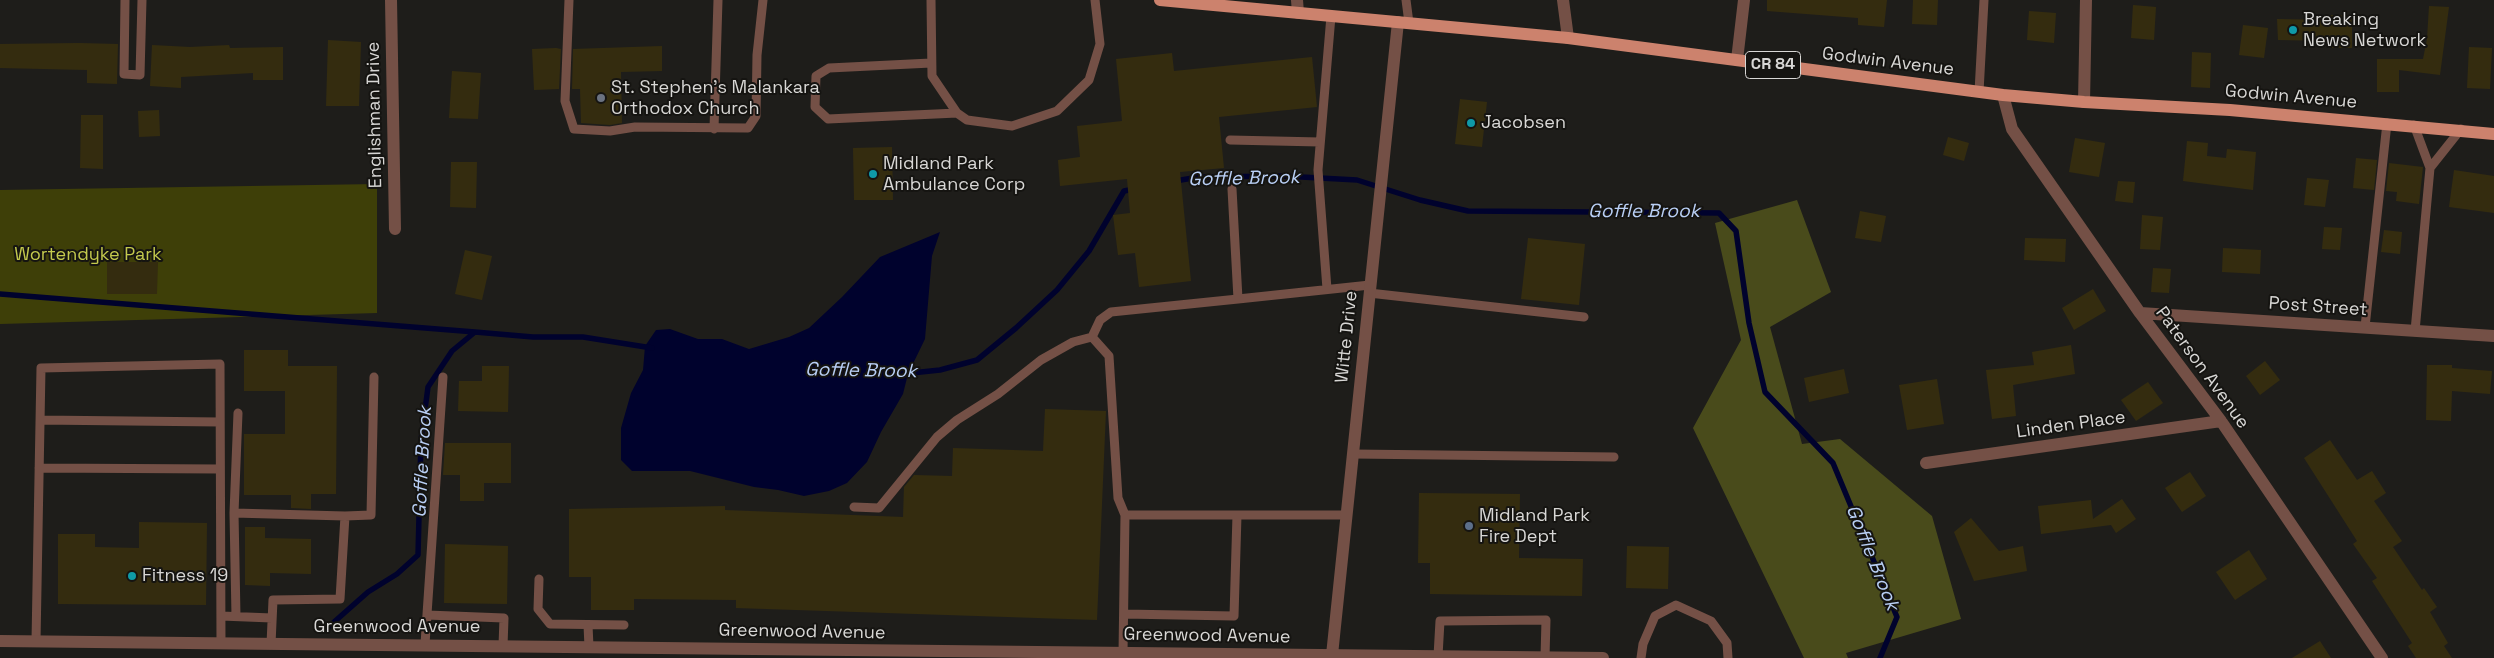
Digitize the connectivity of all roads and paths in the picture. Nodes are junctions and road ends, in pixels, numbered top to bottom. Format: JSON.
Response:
{"nodes":[{"id":1,"x":125,"y":0,"type":"edge"},
{"id":2,"x":142,"y":0,"type":"edge"},
{"id":3,"x":391,"y":0,"type":"edge"},
{"id":4,"x":570,"y":0,"type":"edge"},
{"id":5,"x":718,"y":0,"type":"edge"},
{"id":6,"x":763,"y":0,"type":"edge"},
{"id":7,"x":930,"y":0,"type":"edge"},
{"id":8,"x":1095,"y":0,"type":"edge"},
{"id":9,"x":1160,"y":0,"type":"edge"},
{"id":10,"x":1406,"y":0,"type":"edge"},
{"id":11,"x":1563,"y":0,"type":"edge"},
{"id":12,"x":1744,"y":0,"type":"edge"},
{"id":13,"x":1984,"y":0,"type":"edge"},
{"id":14,"x":2086,"y":0,"type":"edge"},
{"id":15,"x":1297,"y":6,"type":"edge"},
{"id":16,"x":1331,"y":16,"type":"junction"},
{"id":17,"x":1403,"y":23,"type":"junction"},
{"id":18,"x":1568,"y":38,"type":"junction"},
{"id":19,"x":1737,"y":60,"type":"junction"},
{"id":20,"x":931,"y":64,"type":"junction"},
{"id":21,"x":1979,"y":92,"type":"junction"},
{"id":22,"x":2004,"y":94,"type":"junction"},
{"id":23,"x":2084,"y":102,"type":"junction"},
{"id":24,"x":957,"y":112,"type":"junction"},
{"id":25,"x":2387,"y":123,"type":"junction"},
{"id":26,"x":2414,"y":125,"type":"junction"},
{"id":27,"x":714,"y":129,"type":"junction"},
{"id":28,"x":2461,"y":129,"type":"junction"},
{"id":29,"x":2494,"y":134,"type":"edge"},
{"id":30,"x":1230,"y":140,"type":"dead end"},
{"id":31,"x":1320,"y":142,"type":"junction"},
{"id":32,"x":2430,"y":168,"type":"junction"},
{"id":33,"x":1232,"y":188,"type":"dead end"},
{"id":34,"x":394,"y":229,"type":"dead end"},
{"id":35,"x":1327,"y":289,"type":"junction"},
{"id":36,"x":1370,"y":289,"type":"junction"},
{"id":37,"x":1238,"y":299,"type":"junction"},
{"id":38,"x":2140,"y":313,"type":"junction"},
{"id":39,"x":1584,"y":317,"type":"dead end"},
{"id":40,"x":2365,"y":327,"type":"junction"},
{"id":41,"x":2416,"y":330,"type":"junction"},
{"id":42,"x":2494,"y":336,"type":"edge"},
{"id":43,"x":1092,"y":337,"type":"junction"},
{"id":44,"x":374,"y":377,"type":"dead end"},
{"id":45,"x":443,"y":377,"type":"dead end"},
{"id":46,"x":238,"y":413,"type":"dead end"},
{"id":47,"x":40,"y":420,"type":"junction"},
{"id":48,"x":2221,"y":421,"type":"junction"},
{"id":49,"x":220,"y":422,"type":"junction"},
{"id":50,"x":1352,"y":454,"type":"junction"},
{"id":51,"x":1614,"y":457,"type":"dead end"},
{"id":52,"x":1926,"y":463,"type":"dead end"},
{"id":53,"x":39,"y":468,"type":"junction"},
{"id":54,"x":220,"y":469,"type":"junction"},
{"id":55,"x":854,"y":507,"type":"dead end"},
{"id":56,"x":234,"y":513,"type":"junction"},
{"id":57,"x":1125,"y":514,"type":"junction"},
{"id":58,"x":1237,"y":515,"type":"junction"},
{"id":59,"x":1346,"y":515,"type":"junction"},
{"id":60,"x":345,"y":516,"type":"junction"},
{"id":61,"x":539,"y":580,"type":"dead end"},
{"id":62,"x":427,"y":614,"type":"junction"},
{"id":63,"x":1124,"y":614,"type":"junction"},
{"id":64,"x":221,"y":616,"type":"junction"},
{"id":65,"x":236,"y":616,"type":"junction"},
{"id":66,"x":272,"y":618,"type":"junction"},
{"id":67,"x":588,"y":625,"type":"junction"},
{"id":68,"x":624,"y":626,"type":"dead end"},
{"id":69,"x":0,"y":641,"type":"edge"},
{"id":70,"x":36,"y":641,"type":"junction"},
{"id":71,"x":221,"y":643,"type":"junction"},
{"id":72,"x":271,"y":644,"type":"junction"},
{"id":73,"x":425,"y":644,"type":"junction"},
{"id":74,"x":503,"y":646,"type":"junction"},
{"id":75,"x":589,"y":647,"type":"junction"},
{"id":76,"x":624,"y":653,"type":"edge"},
{"id":77,"x":1123,"y":653,"type":"junction"},
{"id":78,"x":1332,"y":655,"type":"junction"},
{"id":79,"x":1307,"y":656,"type":"edge"},
{"id":80,"x":1438,"y":656,"type":"junction"},
{"id":81,"x":1545,"y":657,"type":"edge"},
{"id":82,"x":1603,"y":658,"type":"edge"},
{"id":83,"x":1641,"y":658,"type":"edge"},
{"id":84,"x":1728,"y":658,"type":"edge"},
{"id":85,"x":2382,"y":658,"type":"edge"}],
"edges":[{"from":1,"to":2,"type":"lane"},
{"from":3,"to":34,"type":"street","name":"Englishman Drive"},
{"from":4,"to":27,"type":"lane"},
{"from":5,"to":27,"type":"lane"},
{"from":6,"to":27,"type":"lane"},
{"from":7,"to":20,"type":"lane"},
{"from":8,"to":24,"type":"lane"},
{"from":9,"to":15,"type":"main road","name":"Godwin Avenue","number":"CR 84"},
{"from":10,"to":17,"type":"lane"},
{"from":11,"to":18,"type":"street"},
{"from":12,"to":19,"type":"street"},
{"from":13,"to":21,"type":"lane"},
{"from":14,"to":23,"type":"street"},
{"from":15,"to":16,"type":"main road","name":"Godwin Avenue","number":"CR 84"},
{"from":16,"to":17,"type":"main road","name":"Godwin Avenue","number":"CR 84"},
{"from":16,"to":31,"type":"lane"},
{"from":17,"to":18,"type":"main road","name":"Godwin Avenue","number":"CR 84"},
{"from":17,"to":36,"type":"street","name":"Witte Drive"},
{"from":18,"to":19,"type":"main road","name":"Godwin Avenue","number":"CR 84"},
{"from":19,"to":21,"type":"main road","name":"Godwin Avenue","number":"CR 84"},
{"from":20,"to":24,"type":"lane"},
{"from":20,"to":24,"type":"lane"},
{"from":21,"to":22,"type":"main road","name":"Godwin Avenue","number":"CR 84"},
{"from":22,"to":23,"type":"main road","name":"Godwin Avenue","number":"CR 84"},
{"from":22,"to":38,"type":"street","name":"Paterson Avenue"},
{"from":23,"to":25,"type":"main road","name":"Godwin Avenue","number":"CR 84"},
{"from":25,"to":26,"type":"main road","name":"Godwin Avenue","number":"CR 84"},
{"from":25,"to":40,"type":"lane"},
{"from":26,"to":28,"type":"main road","name":"Godwin Avenue","number":"CR 84"},
{"from":26,"to":32,"type":"lane"},
{"from":28,"to":29,"type":"main road","name":"Godwin Avenue","number":"CR 84"},
{"from":28,"to":32,"type":"lane"},
{"from":30,"to":31,"type":"lane"},
{"from":31,"to":35,"type":"lane"},
{"from":32,"to":41,"type":"lane"},
{"from":33,"to":37,"type":"lane"},
{"from":35,"to":36,"type":"lane"},
{"from":35,"to":37,"type":"lane"},
{"from":36,"to":39,"type":"lane"},
{"from":36,"to":50,"type":"street","name":"Witte Drive"},
{"from":37,"to":43,"type":"lane"},
{"from":38,"to":40,"type":"street","name":"Post Street"},
{"from":38,"to":48,"type":"street","name":"Paterson Avenue"},
{"from":40,"to":41,"type":"street","name":"Post Street"},
{"from":41,"to":42,"type":"street","name":"Post Street"},
{"from":43,"to":55,"type":"lane"},
{"from":43,"to":57,"type":"lane"},
{"from":44,"to":60,"type":"lane"},
{"from":45,"to":62,"type":"lane"},
{"from":46,"to":56,"type":"lane"},
{"from":47,"to":49,"type":"lane"},
{"from":47,"to":49,"type":"lane"},
{"from":47,"to":53,"type":"lane"},
{"from":48,"to":52,"type":"street","name":"Linden Place"},
{"from":48,"to":85,"type":"street","name":"Paterson Avenue"},
{"from":49,"to":54,"type":"lane"},
{"from":50,"to":51,"type":"lane"},
{"from":50,"to":59,"type":"street","name":"Witte Drive"},
{"from":53,"to":54,"type":"lane"},
{"from":53,"to":70,"type":"lane"},
{"from":54,"to":64,"type":"lane"},
{"from":56,"to":60,"type":"lane"},
{"from":56,"to":65,"type":"lane"},
{"from":57,"to":58,"type":"lane"},
{"from":57,"to":63,"type":"lane"},
{"from":58,"to":59,"type":"lane"},
{"from":58,"to":63,"type":"lane"},
{"from":59,"to":78,"type":"street","name":"Witte Drive"},
{"from":60,"to":66,"type":"lane"},
{"from":61,"to":67,"type":"lane"},
{"from":62,"to":73,"type":"lane"},
{"from":62,"to":74,"type":"lane"},
{"from":63,"to":77,"type":"lane"},
{"from":64,"to":65,"type":"lane"},
{"from":64,"to":71,"type":"lane"},
{"from":65,"to":66,"type":"lane"},
{"from":66,"to":72,"type":"lane"},
{"from":67,"to":68,"type":"lane"},
{"from":67,"to":75,"type":"lane"},
{"from":69,"to":70,"type":"street","name":"Greenwood Avenue"},
{"from":70,"to":71,"type":"street","name":"Greenwood Avenue"},
{"from":71,"to":72,"type":"street","name":"Greenwood Avenue"},
{"from":72,"to":73,"type":"street","name":"Greenwood Avenue"},
{"from":73,"to":74,"type":"street","name":"Greenwood Avenue"},
{"from":74,"to":75,"type":"street","name":"Greenwood Avenue"},
{"from":75,"to":76,"type":"street","name":"Greenwood Avenue"},
{"from":76,"to":77,"type":"street","name":"Greenwood Avenue"},
{"from":77,"to":79,"type":"street","name":"Greenwood Avenue"},
{"from":78,"to":79,"type":"street","name":"Greenwood Avenue"},
{"from":78,"to":80,"type":"street","name":"Greenwood Avenue"},
{"from":80,"to":81,"type":"street","name":"Greenwood Avenue"},
{"from":80,"to":81,"type":"lane"},
{"from":81,"to":82,"type":"street","name":"Greenwood Avenue"},
{"from":83,"to":84,"type":"lane"}]}
